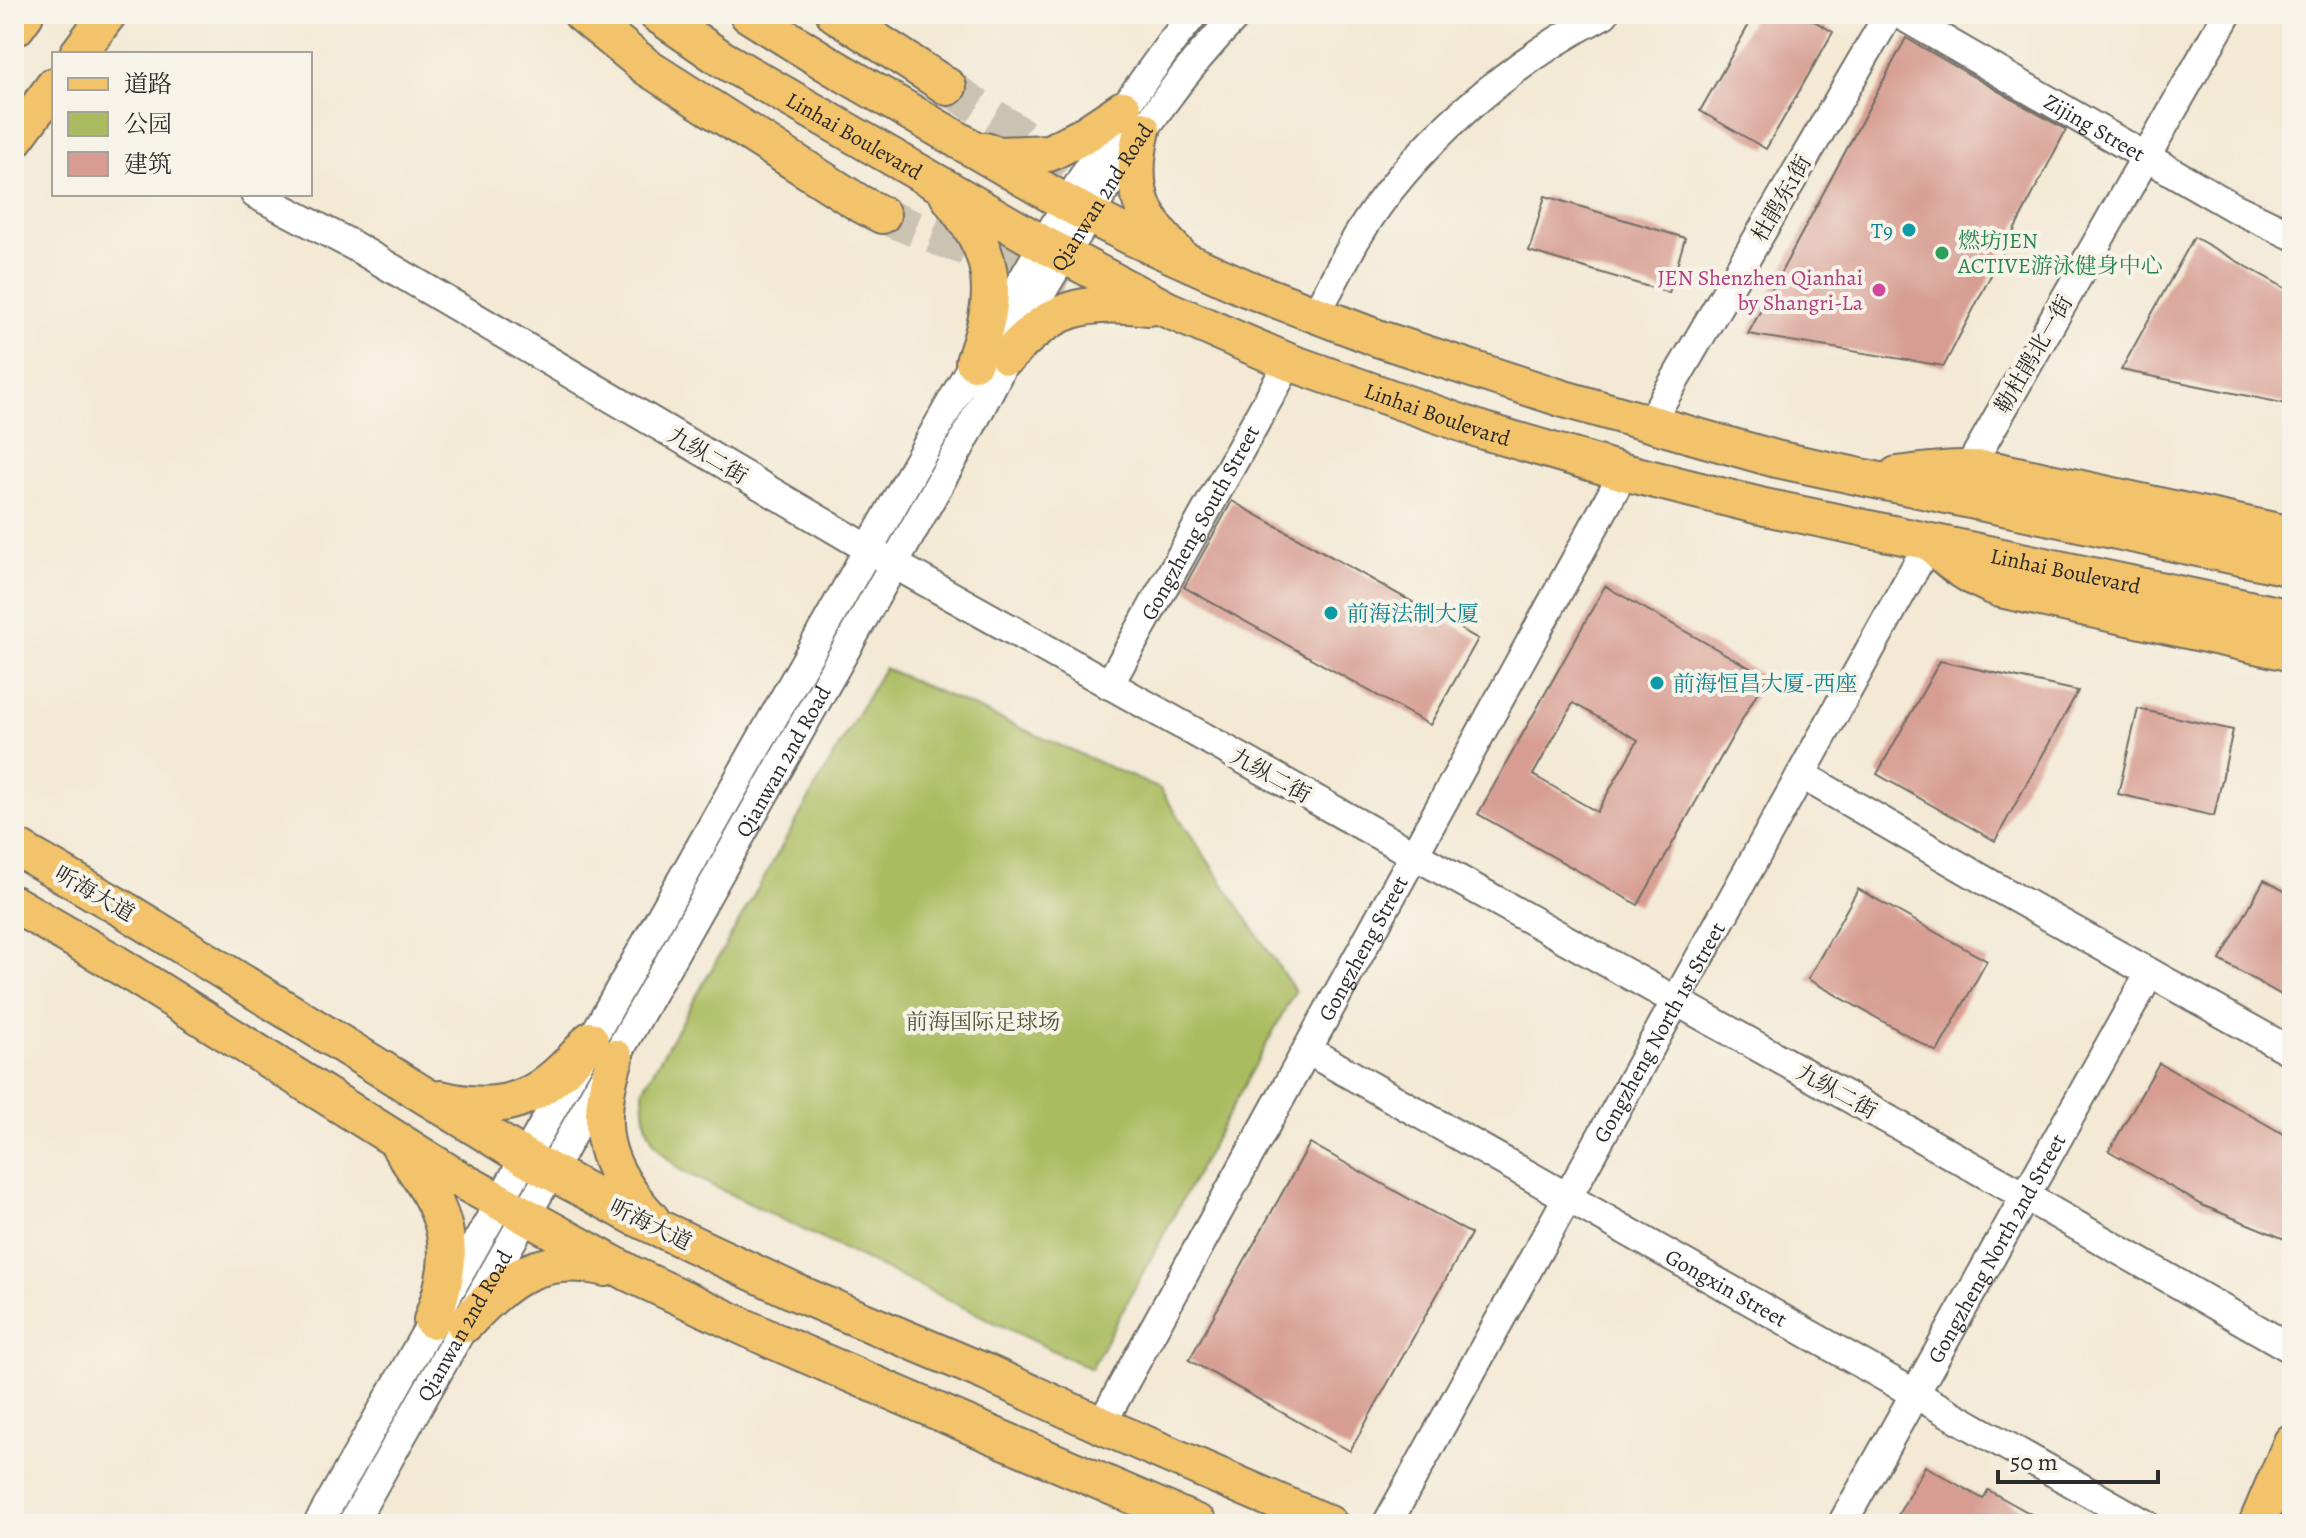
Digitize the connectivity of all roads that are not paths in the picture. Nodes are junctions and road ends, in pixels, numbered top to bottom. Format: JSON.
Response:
{"nodes":[{"id":1,"x":22,"y":14,"type":"edge"},
{"id":2,"x":108,"y":14,"type":"edge"},
{"id":3,"x":582,"y":14,"type":"edge"},
{"id":4,"x":657,"y":14,"type":"edge"},
{"id":5,"x":748,"y":14,"type":"edge"},
{"id":6,"x":835,"y":14,"type":"edge"},
{"id":7,"x":1194,"y":14,"type":"edge"},
{"id":8,"x":1238,"y":14,"type":"edge"},
{"id":9,"x":1604,"y":14,"type":"edge"},
{"id":10,"x":1889,"y":14,"type":"edge"},
{"id":11,"x":1899,"y":14,"type":"edge"},
{"id":12,"x":2227,"y":14,"type":"edge"},
{"id":13,"x":14,"y":25,"type":"edge"},
{"id":14,"x":80,"y":52,"type":"edge"},
{"id":15,"x":948,"y":87,"type":"tunnel mouth"},
{"id":16,"x":52,"y":89,"type":"edge"},
{"id":17,"x":1133,"y":120,"type":"junction"},
{"id":18,"x":14,"y":140,"type":"edge"},
{"id":19,"x":975,"y":148,"type":"junction"},
{"id":20,"x":2146,"y":156,"type":"junction"},
{"id":21,"x":940,"y":184,"type":"junction"},
{"id":22,"x":259,"y":196,"type":"edge"},
{"id":23,"x":1079,"y":209,"type":"junction"},
{"id":24,"x":882,"y":215,"type":"tunnel mouth"},
{"id":25,"x":2292,"y":235,"type":"edge"},
{"id":26,"x":1053,"y":250,"type":"junction"},
{"id":27,"x":1185,"y":260,"type":"junction"},
{"id":28,"x":1166,"y":309,"type":"junction"},
{"id":29,"x":1315,"y":315,"type":"junction"},
{"id":30,"x":991,"y":359,"type":"junction"},
{"id":31,"x":1289,"y":362,"type":"junction"},
{"id":32,"x":1649,"y":424,"type":"junction"},
{"id":33,"x":1969,"y":468,"type":"junction"},
{"id":34,"x":1624,"y":472,"type":"junction"},
{"id":35,"x":1871,"y":479,"type":"junction"},
{"id":36,"x":2292,"y":535,"type":"edge"},
{"id":37,"x":1930,"y":541,"type":"junction"},
{"id":38,"x":868,"y":549,"type":"junction"},
{"id":39,"x":894,"y":564,"type":"junction"},
{"id":40,"x":2292,"y":568,"type":"edge"},
{"id":41,"x":2292,"y":618,"type":"edge"},
{"id":42,"x":2292,"y":653,"type":"edge"},
{"id":43,"x":1109,"y":685,"type":"junction"},
{"id":44,"x":1802,"y":775,"type":"junction"},
{"id":45,"x":14,"y":846,"type":"edge"},
{"id":46,"x":1414,"y":855,"type":"junction"},
{"id":47,"x":14,"y":904,"type":"edge"},
{"id":48,"x":2150,"y":973,"type":"junction"},
{"id":49,"x":1676,"y":1002,"type":"junction"},
{"id":50,"x":602,"y":1049,"type":"junction"},
{"id":51,"x":1307,"y":1050,"type":"junction"},
{"id":52,"x":2292,"y":1052,"type":"edge"},
{"id":53,"x":425,"y":1095,"type":"junction"},
{"id":54,"x":393,"y":1138,"type":"junction"},
{"id":55,"x":537,"y":1165,"type":"junction"},
{"id":56,"x":2025,"y":1196,"type":"junction"},
{"id":57,"x":1567,"y":1198,"type":"junction"},
{"id":58,"x":512,"y":1209,"type":"junction"},
{"id":59,"x":660,"y":1229,"type":"junction"},
{"id":60,"x":631,"y":1274,"type":"junction"},
{"id":61,"x":448,"y":1322,"type":"junction"},
{"id":62,"x":2292,"y":1349,"type":"edge"},
{"id":63,"x":1915,"y":1394,"type":"junction"},
{"id":64,"x":1101,"y":1425,"type":"junction"},
{"id":65,"x":2292,"y":1442,"type":"edge"},
{"id":66,"x":318,"y":1524,"type":"edge"},
{"id":67,"x":352,"y":1524,"type":"edge"},
{"id":68,"x":1199,"y":1524,"type":"edge"},
{"id":69,"x":1329,"y":1524,"type":"edge"},
{"id":70,"x":1387,"y":1524,"type":"edge"},
{"id":71,"x":1842,"y":1524,"type":"edge"},
{"id":72,"x":2145,"y":1524,"type":"edge"},
{"id":73,"x":2257,"y":1524,"type":"edge"}],
"edges":[{"from":1,"to":13,"type":"highway"},
{"from":2,"to":14,"type":"main road"},
{"from":3,"to":24,"type":"main road"},
{"from":4,"to":21,"type":"main road","name":"Linhai Boulevard"},
{"from":5,"to":19,"type":"main road"},
{"from":6,"to":15,"type":"main road"},
{"from":7,"to":17,"type":"street","name":"Qianwan 2nd Road"},
{"from":8,"to":17,"type":"street","name":"Qianwan 2nd Road"},
{"from":9,"to":29,"type":"street"},
{"from":10,"to":32,"type":"street","name":"杜鹃东1街"},
{"from":11,"to":20,"type":"street","name":"Zijing Street"},
{"from":12,"to":20,"type":"street","name":"勒杜鹃北一街"},
{"from":16,"to":18,"type":"main road"},
{"from":17,"to":19,"type":"main road"},
{"from":17,"to":23,"type":"street","name":"Qianwan 2nd Road"},
{"from":17,"to":27,"type":"main road"},
{"from":19,"to":23,"type":"main road"},
{"from":20,"to":25,"type":"street","name":"Zijing Street"},
{"from":20,"to":33,"type":"street","name":"勒杜鹃北一街"},
{"from":21,"to":26,"type":"main road","name":"Linhai Boulevard"},
{"from":21,"to":30,"type":"main road"},
{"from":22,"to":38,"type":"street","name":"九纵二街"},
{"from":23,"to":26,"type":"street","name":"Qianwan 2nd Road"},
{"from":23,"to":27,"type":"main road"},
{"from":26,"to":28,"type":"main road","name":"Linhai Boulevard"},
{"from":26,"to":30,"type":"street","name":"Qianwan 2nd Road"},
{"from":27,"to":29,"type":"main road"},
{"from":28,"to":30,"type":"main road"},
{"from":28,"to":31,"type":"main road","name":"Linhai Boulevard"},
{"from":29,"to":32,"type":"main road"},
{"from":30,"to":38,"type":"street","name":"Qianwan 2nd Road"},
{"from":30,"to":39,"type":"street","name":"Qianwan 2nd Road"},
{"from":31,"to":34,"type":"main road","name":"Linhai Boulevard"},
{"from":31,"to":43,"type":"street","name":"Gongzheng South Street"},
{"from":32,"to":35,"type":"main road"},
{"from":33,"to":35,"type":"main road"},
{"from":33,"to":36,"type":"main road"},
{"from":34,"to":37,"type":"main road","name":"Linhai Boulevard"},
{"from":34,"to":46,"type":"street","name":"Gongzheng Street"},
{"from":35,"to":40,"type":"main road"},
{"from":37,"to":41,"type":"main road","name":"Linhai Boulevard"},
{"from":37,"to":42,"type":"main road"},
{"from":37,"to":44,"type":"street","name":"Gongzheng North 1st Street"},
{"from":38,"to":39,"type":"street","name":"九纵二街"},
{"from":38,"to":50,"type":"street","name":"Qianwan 2nd Road"},
{"from":39,"to":43,"type":"street","name":"九纵二街"},
{"from":39,"to":50,"type":"street","name":"Qianwan 2nd Road"},
{"from":43,"to":46,"type":"street","name":"九纵二街"},
{"from":44,"to":48,"type":"street"},
{"from":44,"to":49,"type":"street","name":"Gongzheng North 1st Street"},
{"from":45,"to":53,"type":"main road","name":"听海大道"},
{"from":46,"to":49,"type":"street","name":"九纵二街"},
{"from":46,"to":51,"type":"street","name":"Gongzheng Street"},
{"from":47,"to":54,"type":"main road"},
{"from":48,"to":52,"type":"street"},
{"from":48,"to":56,"type":"street","name":"Gongzheng North 2nd Street"},
{"from":49,"to":56,"type":"street","name":"九纵二街"},
{"from":49,"to":57,"type":"street","name":"Gongzheng North 1st Street"},
{"from":50,"to":53,"type":"main road"},
{"from":50,"to":55,"type":"street","name":"Qianwan 2nd Road"},
{"from":50,"to":59,"type":"main road"},
{"from":51,"to":57,"type":"street","name":"Gongxin Street"},
{"from":51,"to":64,"type":"street","name":"Gongzheng Street"},
{"from":53,"to":55,"type":"main road","name":"听海大道"},
{"from":54,"to":58,"type":"main road"},
{"from":54,"to":61,"type":"main road"},
{"from":55,"to":58,"type":"street","name":"Qianwan 2nd Road"},
{"from":55,"to":59,"type":"main road","name":"听海大道"},
{"from":56,"to":62,"type":"street","name":"九纵二街"},
{"from":56,"to":63,"type":"street","name":"Gongzheng North 2nd Street"},
{"from":57,"to":63,"type":"street","name":"Gongxin Street"},
{"from":57,"to":70,"type":"street","name":"Gongzheng North 1st Street"},
{"from":58,"to":60,"type":"main road"},
{"from":58,"to":61,"type":"street","name":"Qianwan 2nd Road"},
{"from":59,"to":64,"type":"main road","name":"听海大道"},
{"from":60,"to":61,"type":"main road"},
{"from":60,"to":68,"type":"main road"},
{"from":61,"to":66,"type":"street","name":"Qianwan 2nd Road"},
{"from":61,"to":67,"type":"street","name":"Qianwan 2nd Road"},
{"from":63,"to":71,"type":"street","name":"Gongzheng North 2nd Street"},
{"from":63,"to":72,"type":"street","name":"Gongxin Street"},
{"from":64,"to":69,"type":"main road","name":"听海大道"},
{"from":65,"to":73,"type":"main road"}]}
